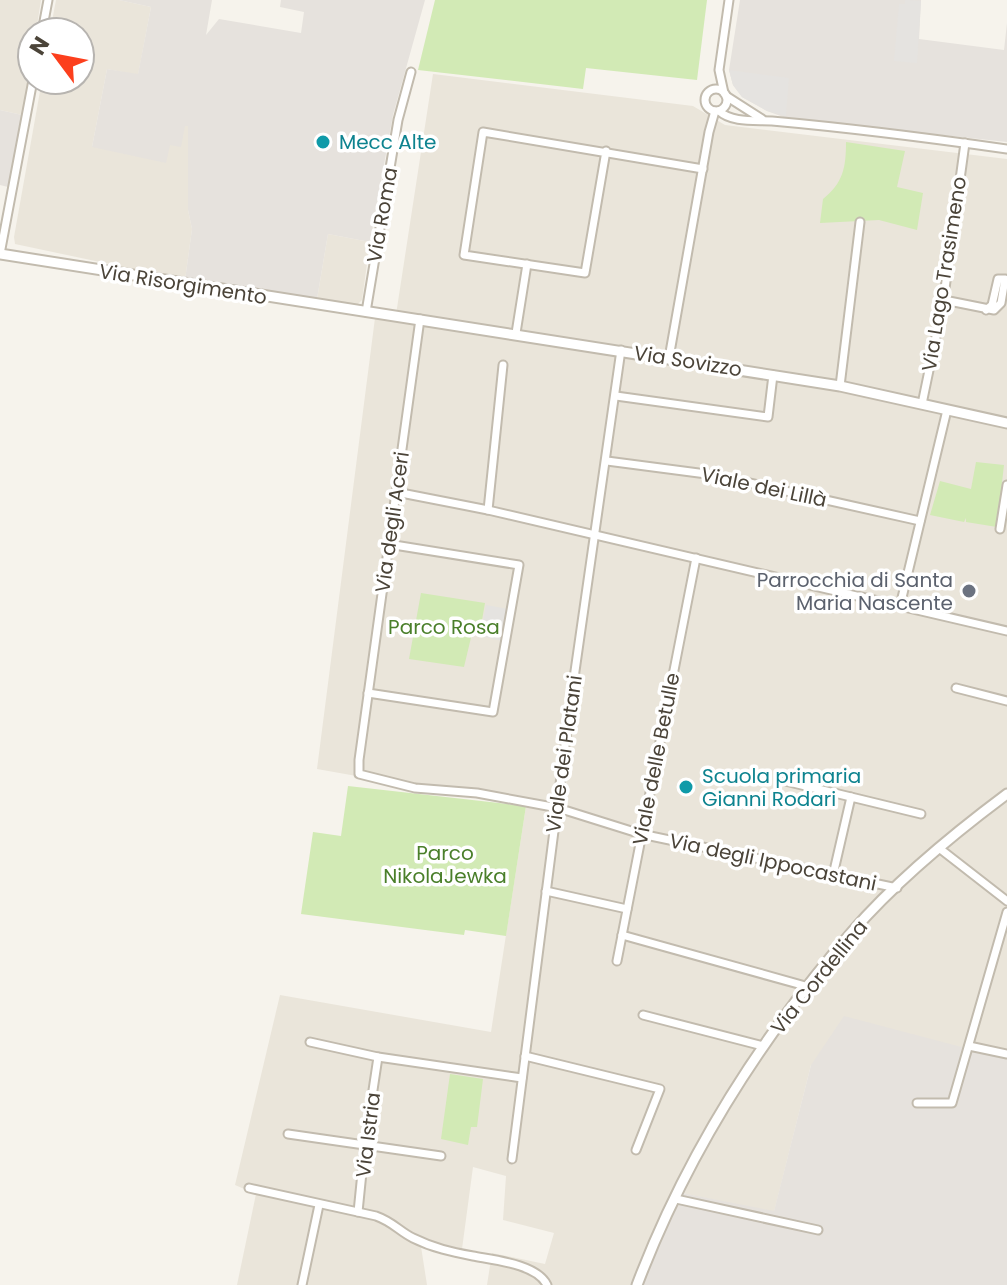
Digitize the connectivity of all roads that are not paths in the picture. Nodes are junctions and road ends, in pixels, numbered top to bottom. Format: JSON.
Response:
{"nodes":[{"id":1,"x":729,"y":0,"type":"edge"},
{"id":2,"x":719,"y":70,"type":"junction"},
{"id":3,"x":411,"y":72,"type":"dead end"},
{"id":4,"x":710,"y":91,"type":"junction"},
{"id":5,"x":725,"y":94,"type":"junction"},
{"id":6,"x":30,"y":96,"type":"edge"},
{"id":7,"x":714,"y":110,"type":"junction"},
{"id":8,"x":764,"y":121,"type":"junction"},
{"id":9,"x":965,"y":143,"type":"junction"},
{"id":10,"x":1007,"y":149,"type":"edge"},
{"id":11,"x":606,"y":151,"type":"junction"},
{"id":12,"x":703,"y":169,"type":"junction"},
{"id":13,"x":860,"y":222,"type":"dead end"},
{"id":14,"x":0,"y":254,"type":"edge"},
{"id":15,"x":527,"y":264,"type":"junction"},
{"id":16,"x":944,"y":300,"type":"junction"},
{"id":17,"x":986,"y":310,"type":"dead end"},
{"id":18,"x":366,"y":312,"type":"junction"},
{"id":19,"x":420,"y":318,"type":"junction"},
{"id":20,"x":516,"y":333,"type":"junction"},
{"id":21,"x":621,"y":350,"type":"junction"},
{"id":22,"x":669,"y":358,"type":"junction"},
{"id":23,"x":503,"y":365,"type":"dead end"},
{"id":24,"x":773,"y":375,"type":"junction"},
{"id":25,"x":840,"y":386,"type":"junction"},
{"id":26,"x":616,"y":396,"type":"junction"},
{"id":27,"x":922,"y":404,"type":"junction"},
{"id":28,"x":947,"y":410,"type":"junction"},
{"id":29,"x":1007,"y":423,"type":"edge"},
{"id":30,"x":607,"y":461,"type":"junction"},
{"id":31,"x":1007,"y":485,"type":"edge"},
{"id":32,"x":396,"y":492,"type":"junction"},
{"id":33,"x":488,"y":510,"type":"junction"},
{"id":34,"x":920,"y":521,"type":"junction"},
{"id":35,"x":1000,"y":529,"type":"dead end"},
{"id":36,"x":595,"y":535,"type":"junction"},
{"id":37,"x":388,"y":544,"type":"junction"},
{"id":38,"x":696,"y":558,"type":"junction"},
{"id":39,"x":900,"y":606,"type":"junction"},
{"id":40,"x":1007,"y":631,"type":"edge"},
{"id":41,"x":956,"y":688,"type":"dead end"},
{"id":42,"x":368,"y":693,"type":"junction"},
{"id":43,"x":1007,"y":701,"type":"edge"},
{"id":44,"x":359,"y":774,"type":"joint"},
{"id":45,"x":785,"y":781,"type":"dead end"},
{"id":46,"x":1007,"y":794,"type":"edge"},
{"id":47,"x":851,"y":797,"type":"junction"},
{"id":48,"x":558,"y":808,"type":"junction"},
{"id":49,"x":921,"y":814,"type":"dead end"},
{"id":50,"x":641,"y":834,"type":"junction"},
{"id":51,"x":939,"y":848,"type":"junction"},
{"id":52,"x":833,"y":875,"type":"junction"},
{"id":53,"x":897,"y":888,"type":"junction"},
{"id":54,"x":546,"y":891,"type":"junction"},
{"id":55,"x":1007,"y":901,"type":"edge"},
{"id":56,"x":627,"y":909,"type":"junction"},
{"id":57,"x":1007,"y":912,"type":"edge"},
{"id":58,"x":622,"y":935,"type":"junction"},
{"id":59,"x":617,"y":961,"type":"dead end"},
{"id":60,"x":809,"y":987,"type":"junction"},
{"id":61,"x":643,"y":1015,"type":"dead end"},
{"id":62,"x":310,"y":1042,"type":"dead end"},
{"id":63,"x":763,"y":1046,"type":"junction"},
{"id":64,"x":969,"y":1046,"type":"junction"},
{"id":65,"x":1007,"y":1054,"type":"edge"},
{"id":66,"x":525,"y":1056,"type":"junction"},
{"id":67,"x":378,"y":1057,"type":"junction"},
{"id":68,"x":522,"y":1078,"type":"junction"},
{"id":69,"x":917,"y":1103,"type":"dead end"},
{"id":70,"x":288,"y":1134,"type":"dead end"},
{"id":71,"x":365,"y":1146,"type":"junction"},
{"id":72,"x":636,"y":1150,"type":"dead end"},
{"id":73,"x":441,"y":1156,"type":"dead end"},
{"id":74,"x":512,"y":1159,"type":"dead end"},
{"id":75,"x":249,"y":1188,"type":"dead end"},
{"id":76,"x":676,"y":1199,"type":"junction"},
{"id":77,"x":319,"y":1205,"type":"junction"},
{"id":78,"x":358,"y":1212,"type":"junction"},
{"id":79,"x":818,"y":1230,"type":"dead end"},
{"id":80,"x":302,"y":1285,"type":"edge"},
{"id":81,"x":547,"y":1285,"type":"edge"},
{"id":82,"x":637,"y":1285,"type":"edge"}],
"edges":[{"from":1,"to":2,"type":"street"},
{"from":2,"to":4,"type":"street"},
{"from":2,"to":5,"type":"street"},
{"from":3,"to":18,"type":"street","name":"Via Roma"},
{"from":4,"to":5,"type":"street"},
{"from":4,"to":7,"type":"street"},
{"from":5,"to":7,"type":"street"},
{"from":5,"to":8,"type":"street"},
{"from":6,"to":14,"type":"street"},
{"from":7,"to":8,"type":"street"},
{"from":7,"to":12,"type":"street"},
{"from":8,"to":9,"type":"street"},
{"from":9,"to":10,"type":"street"},
{"from":9,"to":16,"type":"street","name":"Via Lago Trasimeno"},
{"from":11,"to":12,"type":"street"},
{"from":11,"to":15,"type":"street"},
{"from":11,"to":15,"type":"street"},
{"from":12,"to":22,"type":"street"},
{"from":13,"to":25,"type":"street"},
{"from":14,"to":18,"type":"street","name":"Via Risorgimento"},
{"from":15,"to":20,"type":"street"},
{"from":16,"to":17,"type":"street"},
{"from":16,"to":27,"type":"street","name":"Via Lago Trasimeno"},
{"from":18,"to":19,"type":"street","name":"Via Sovizzo"},
{"from":19,"to":20,"type":"street","name":"Via Sovizzo"},
{"from":19,"to":32,"type":"street","name":"Via degli Aceri"},
{"from":20,"to":21,"type":"street","name":"Via Sovizzo"},
{"from":21,"to":22,"type":"street","name":"Via Sovizzo"},
{"from":21,"to":26,"type":"street","name":"Viale dei Platani"},
{"from":22,"to":24,"type":"street","name":"Via Sovizzo"},
{"from":23,"to":33,"type":"street"},
{"from":24,"to":25,"type":"street","name":"Via Sovizzo"},
{"from":24,"to":26,"type":"street"},
{"from":25,"to":27,"type":"street","name":"Via Sovizzo"},
{"from":26,"to":30,"type":"street","name":"Viale dei Platani"},
{"from":27,"to":28,"type":"street","name":"Via Sovizzo"},
{"from":28,"to":29,"type":"street","name":"Via Sovizzo"},
{"from":28,"to":34,"type":"street"},
{"from":30,"to":34,"type":"street","name":"Viale dei Lillà"},
{"from":30,"to":36,"type":"street","name":"Viale dei Platani"},
{"from":31,"to":35,"type":"street"},
{"from":32,"to":33,"type":"street"},
{"from":32,"to":37,"type":"street","name":"Via degli Aceri"},
{"from":33,"to":36,"type":"street"},
{"from":34,"to":39,"type":"street"},
{"from":36,"to":38,"type":"street"},
{"from":36,"to":48,"type":"street","name":"Viale dei Platani"},
{"from":37,"to":42,"type":"street","name":"Via degli Aceri"},
{"from":37,"to":42,"type":"street"},
{"from":38,"to":39,"type":"street"},
{"from":38,"to":50,"type":"street","name":"Viale delle Betulle"},
{"from":39,"to":40,"type":"street"},
{"from":41,"to":43,"type":"street"},
{"from":42,"to":44,"type":"street","name":"Via degli Aceri"},
{"from":44,"to":48,"type":"street","name":"Via degli Ippocastani"},
{"from":45,"to":47,"type":"street"},
{"from":46,"to":51,"type":"street","name":"Via Cordellina"},
{"from":47,"to":49,"type":"street"},
{"from":47,"to":52,"type":"street"},
{"from":48,"to":50,"type":"street","name":"Via degli Ippocastani"},
{"from":48,"to":54,"type":"street","name":"Viale dei Platani"},
{"from":50,"to":52,"type":"street","name":"Via degli Ippocastani"},
{"from":50,"to":56,"type":"street","name":"Viale delle Betulle"},
{"from":51,"to":53,"type":"street","name":"Via Cordellina"},
{"from":51,"to":55,"type":"street"},
{"from":52,"to":53,"type":"street","name":"Via degli Ippocastani"},
{"from":53,"to":60,"type":"street","name":"Via Cordellina"},
{"from":54,"to":56,"type":"street"},
{"from":54,"to":66,"type":"street","name":"Viale dei Platani"},
{"from":56,"to":58,"type":"street","name":"Viale delle Betulle"},
{"from":57,"to":64,"type":"street"},
{"from":58,"to":59,"type":"street","name":"Viale delle Betulle"},
{"from":58,"to":60,"type":"street"},
{"from":60,"to":63,"type":"street","name":"Via Cordellina"},
{"from":61,"to":63,"type":"street"},
{"from":62,"to":67,"type":"street"},
{"from":63,"to":76,"type":"street","name":"Via Cordellina"},
{"from":64,"to":65,"type":"street"},
{"from":64,"to":69,"type":"street"},
{"from":66,"to":68,"type":"street","name":"Viale dei Platani"},
{"from":66,"to":72,"type":"street"},
{"from":67,"to":68,"type":"street"},
{"from":67,"to":71,"type":"street","name":"Via Istria"},
{"from":68,"to":74,"type":"street","name":"Viale dei Platani"},
{"from":70,"to":71,"type":"street"},
{"from":71,"to":73,"type":"street"},
{"from":71,"to":78,"type":"street","name":"Via Istria"},
{"from":75,"to":77,"type":"street"},
{"from":76,"to":79,"type":"street"},
{"from":76,"to":82,"type":"street","name":"Via Cordellina"},
{"from":77,"to":78,"type":"street"},
{"from":77,"to":80,"type":"street"},
{"from":78,"to":81,"type":"street"}]}
